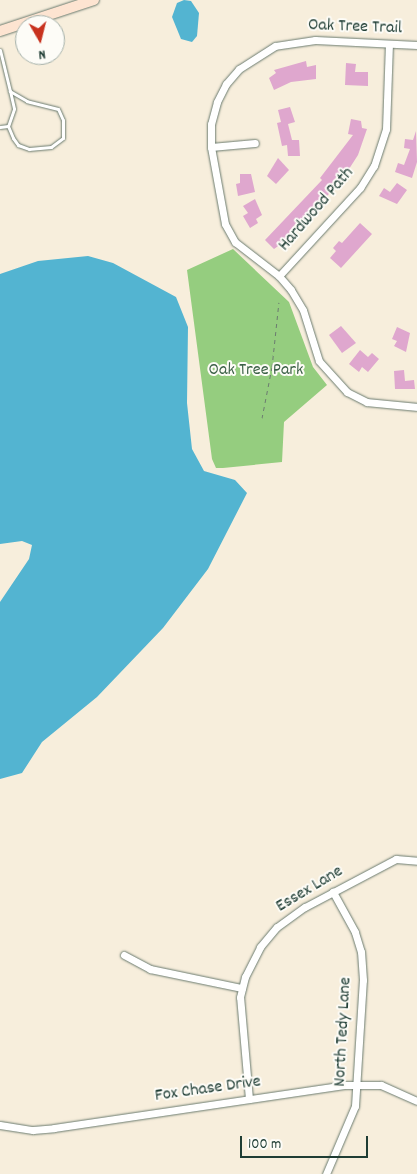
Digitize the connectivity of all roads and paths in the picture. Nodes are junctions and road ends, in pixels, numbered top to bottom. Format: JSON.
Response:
{"nodes":[{"id":1,"x":94,"y":0,"type":"edge"},
{"id":2,"x":0,"y":31,"type":"edge"},
{"id":3,"x":389,"y":44,"type":"junction"},
{"id":4,"x":417,"y":46,"type":"edge"},
{"id":5,"x":0,"y":50,"type":"edge"},
{"id":6,"x":10,"y":91,"type":"junction"},
{"id":7,"x":8,"y":126,"type":"junction"},
{"id":8,"x":0,"y":127,"type":"edge"},
{"id":9,"x":255,"y":143,"type":"dead end"},
{"id":10,"x":211,"y":147,"type":"junction"},
{"id":11,"x":280,"y":276,"type":"junction"},
{"id":12,"x":279,"y":302,"type":"dead end"},
{"id":13,"x":417,"y":407,"type":"edge"},
{"id":14,"x":262,"y":418,"type":"dead end"},
{"id":15,"x":417,"y":861,"type":"edge"},
{"id":16,"x":333,"y":892,"type":"junction"},
{"id":17,"x":124,"y":955,"type":"dead end"},
{"id":18,"x":242,"y":988,"type":"junction"},
{"id":19,"x":357,"y":1084,"type":"junction"},
{"id":20,"x":249,"y":1099,"type":"junction"},
{"id":21,"x":417,"y":1101,"type":"edge"},
{"id":22,"x":0,"y":1125,"type":"edge"},
{"id":23,"x":326,"y":1174,"type":"edge"}],
"edges":[{"from":1,"to":2,"type":"main road"},
{"from":3,"to":4,"type":"street","name":"Oak Tree Trail"},
{"from":3,"to":10,"type":"street","name":"Oak Tree Trail"},
{"from":3,"to":11,"type":"street","name":"Hardwood Path"},
{"from":5,"to":6,"type":"lane"},
{"from":6,"to":7,"type":"lane"},
{"from":6,"to":7,"type":"lane"},
{"from":7,"to":8,"type":"lane"},
{"from":9,"to":10,"type":"street"},
{"from":10,"to":11,"type":"street","name":"Oak Tree Trail"},
{"from":11,"to":13,"type":"street","name":"Oak Tree Trail"},
{"from":12,"to":14,"type":"path"},
{"from":15,"to":16,"type":"street","name":"Essex Lane"},
{"from":16,"to":18,"type":"street","name":"Essex Lane"},
{"from":16,"to":19,"type":"street","name":"North Tedy Lane"},
{"from":17,"to":18,"type":"street"},
{"from":18,"to":20,"type":"street","name":"Essex Lane"},
{"from":19,"to":20,"type":"street","name":"Fox Chase Drive"},
{"from":19,"to":21,"type":"street","name":"Fox Chase Drive"},
{"from":19,"to":23,"type":"street","name":"North Tedy Lane"},
{"from":20,"to":22,"type":"street","name":"Fox Chase Drive"}]}
